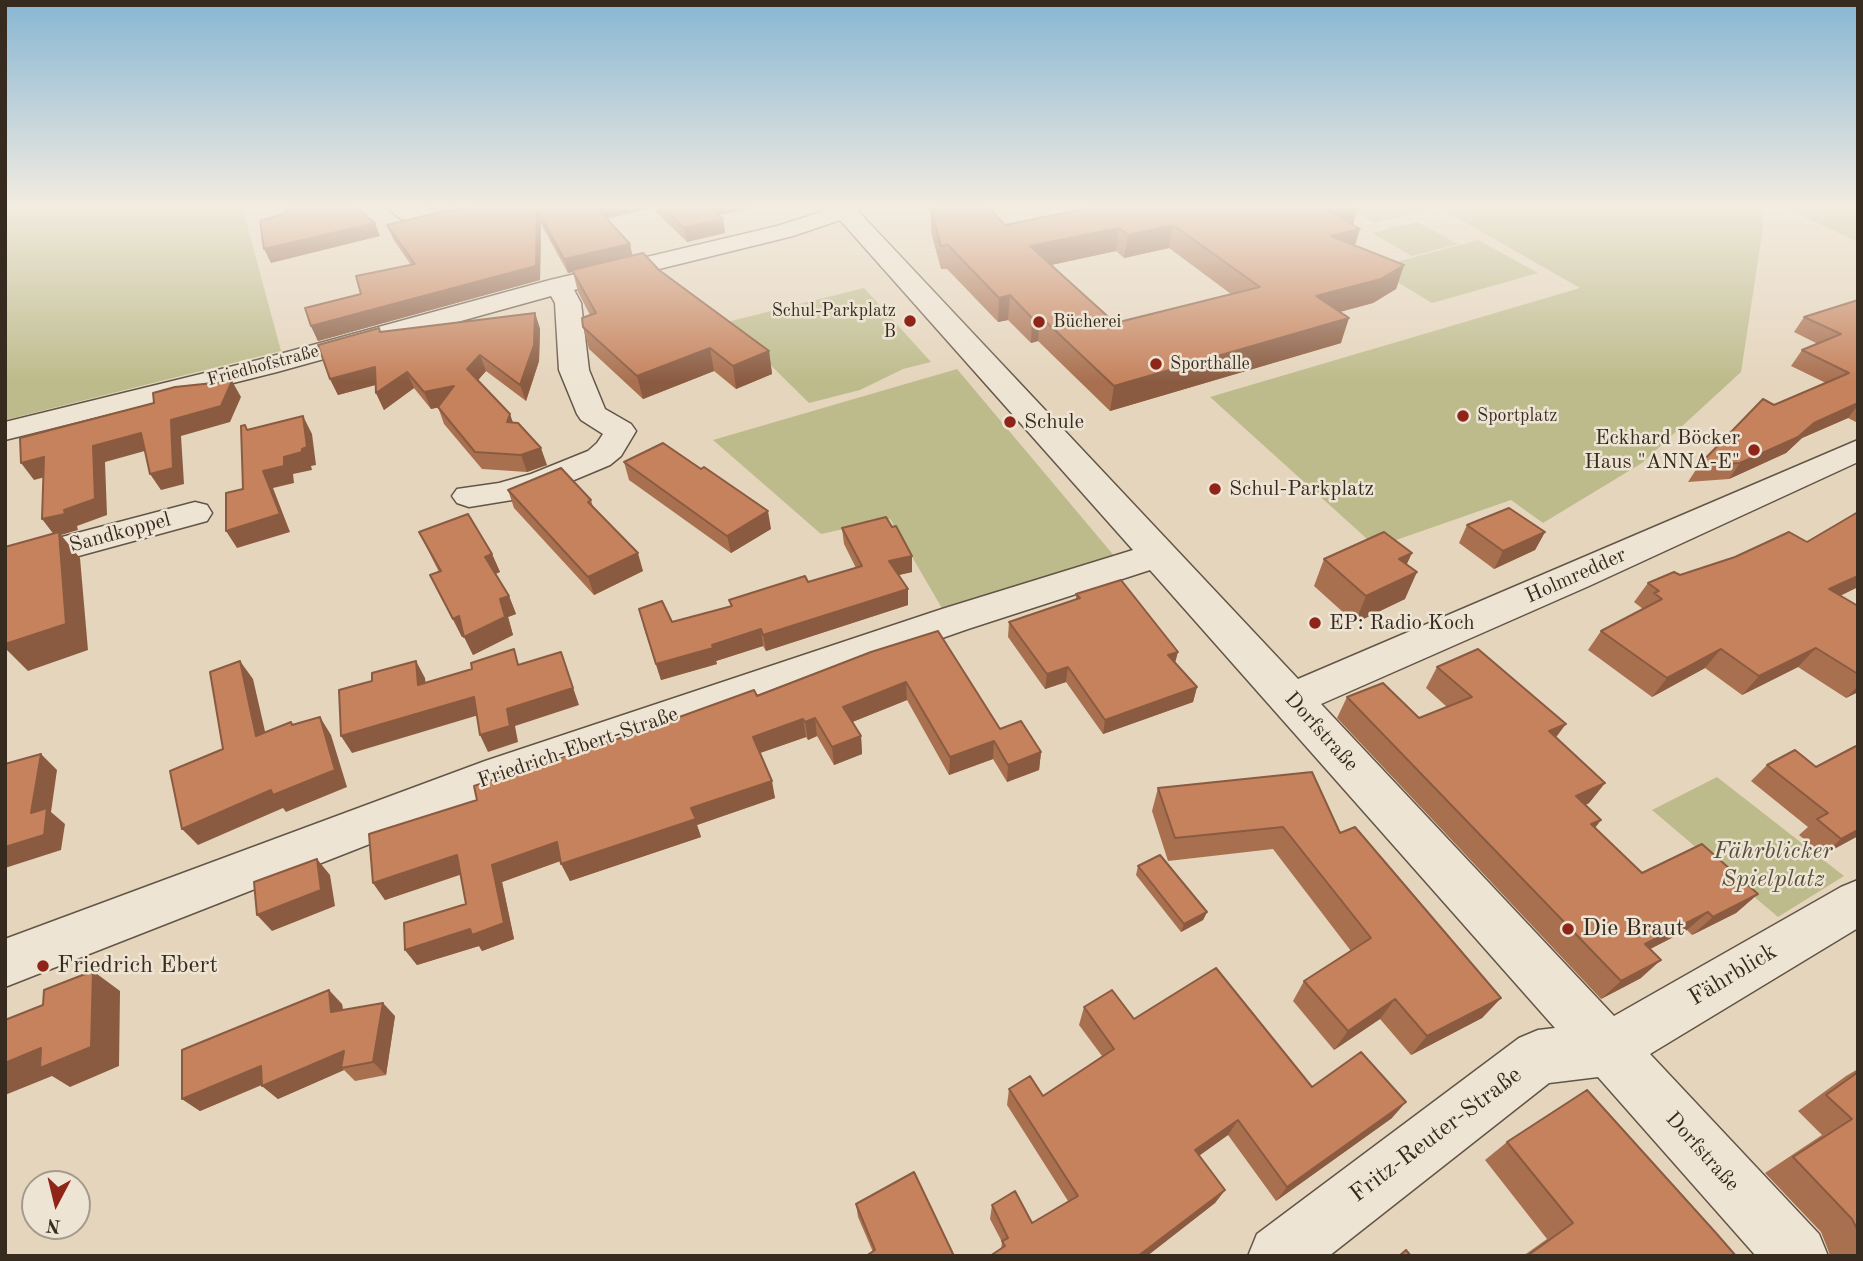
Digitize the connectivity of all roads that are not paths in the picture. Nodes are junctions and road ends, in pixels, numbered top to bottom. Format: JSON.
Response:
{"nodes":[{"id":1,"x":646,"y":265,"type":"edge"},
{"id":2,"x":897,"y":265,"type":"edge"},
{"id":3,"x":559,"y":286,"type":"junction"},
{"id":4,"x":5,"y":431,"type":"edge"},
{"id":5,"x":1858,"y":450,"type":"edge"},
{"id":6,"x":469,"y":496,"type":"dead end"},
{"id":7,"x":195,"y":513,"type":"dead end"},
{"id":8,"x":1158,"y":555,"type":"junction"},
{"id":9,"x":5,"y":564,"type":"edge"},
{"id":10,"x":1292,"y":699,"type":"junction"},
{"id":11,"x":1858,"y":901,"type":"edge"},
{"id":12,"x":5,"y":963,"type":"edge"},
{"id":13,"x":1608,"y":1049,"type":"junction"},
{"id":14,"x":1279,"y":1256,"type":"edge"},
{"id":15,"x":1797,"y":1256,"type":"edge"}],
"edges":[{"from":1,"to":3,"type":"street","name":"Friedhofstraße"},
{"from":2,"to":8,"type":"street","name":"Dorfstraße"},
{"from":3,"to":4,"type":"street","name":"Friedhofstraße"},
{"from":3,"to":6,"type":"street"},
{"from":5,"to":10,"type":"street","name":"Holmredder"},
{"from":7,"to":9,"type":"street","name":"Sandkoppel"},
{"from":8,"to":10,"type":"street","name":"Dorfstraße"},
{"from":8,"to":12,"type":"street","name":"Friedrich-Ebert-Straße"},
{"from":10,"to":13,"type":"street","name":"Dorfstraße"},
{"from":11,"to":13,"type":"street","name":"Fährblick"},
{"from":13,"to":14,"type":"street","name":"Fritz-Reuter-Straße"},
{"from":13,"to":15,"type":"street","name":"Dorfstraße"}]}
